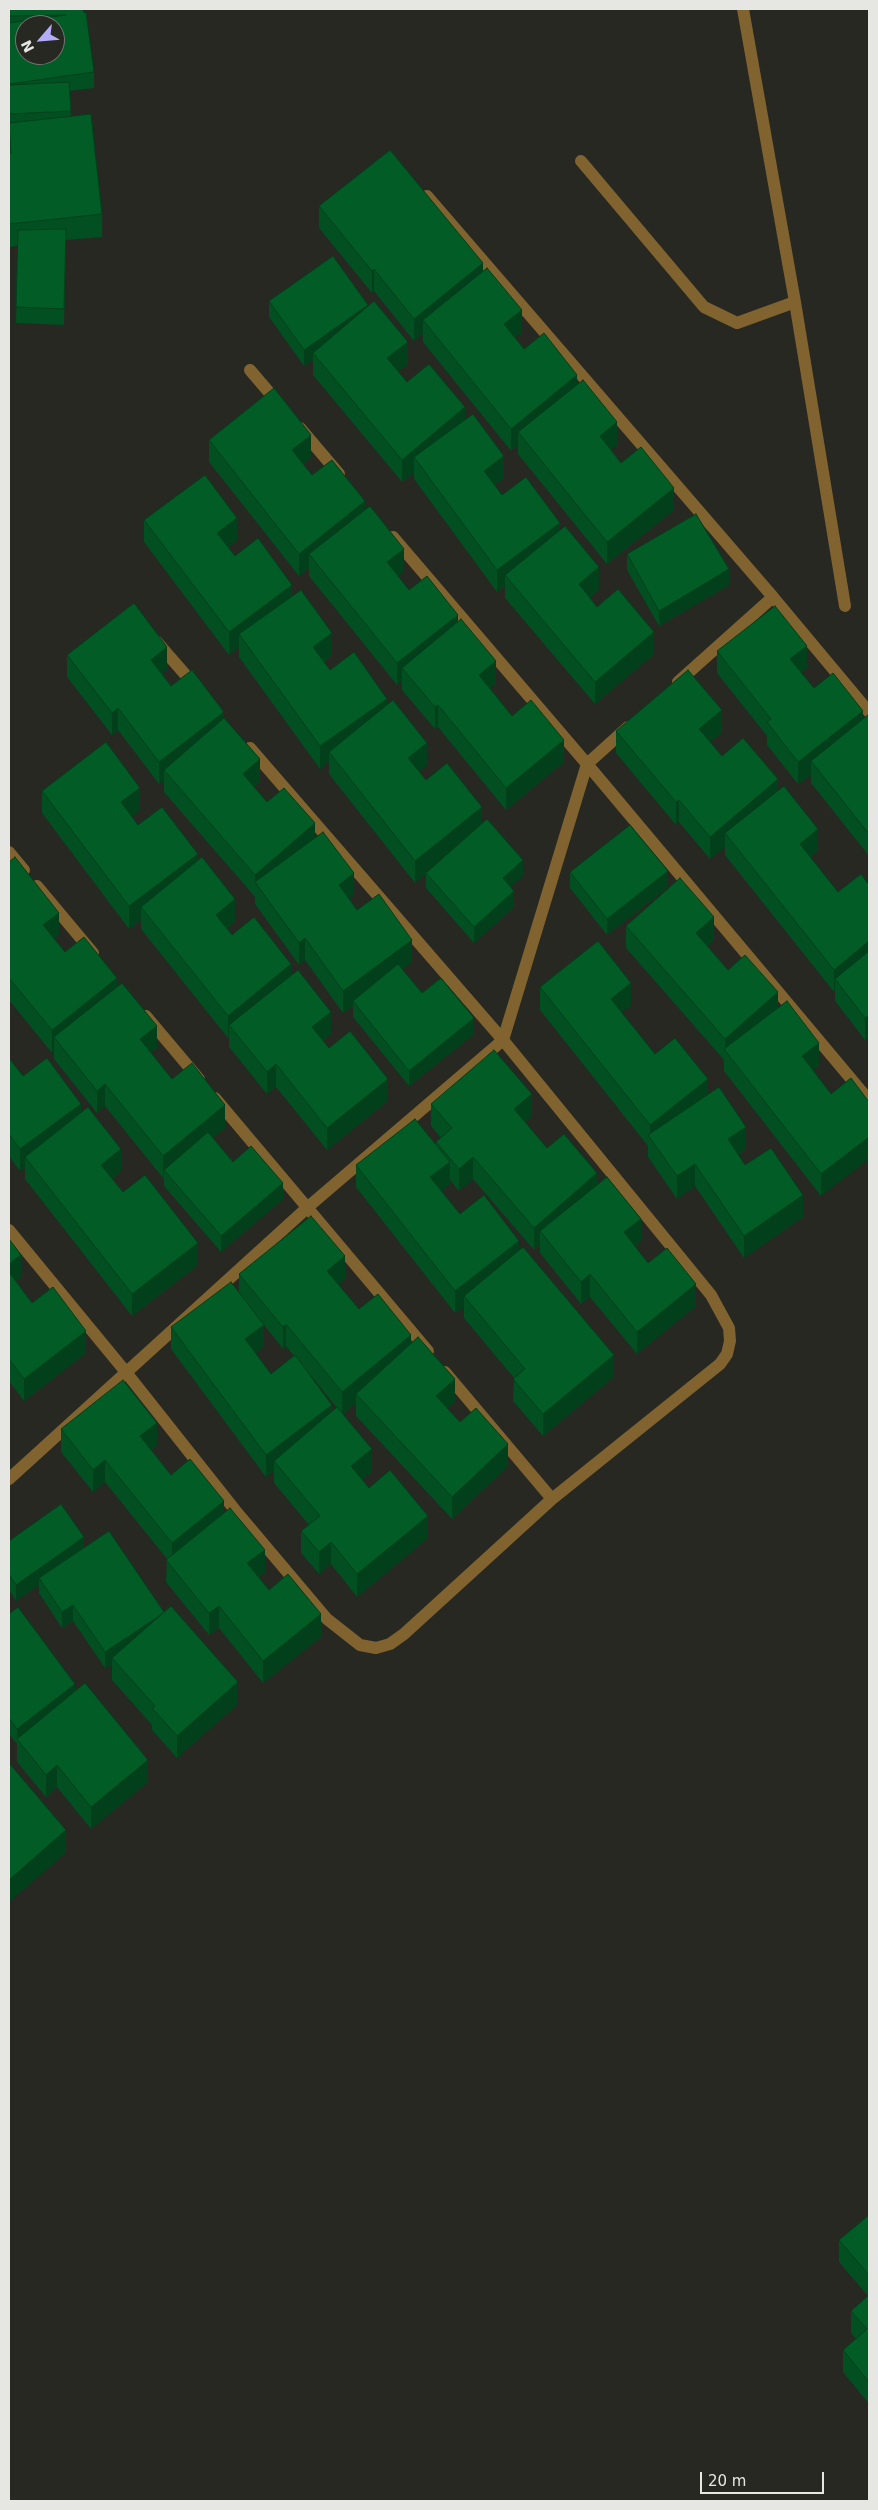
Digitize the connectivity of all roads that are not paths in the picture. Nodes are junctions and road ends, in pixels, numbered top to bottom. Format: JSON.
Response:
{"nodes":[{"id":1,"x":743,"y":9,"type":"edge"},
{"id":2,"x":581,"y":161,"type":"dead end"},
{"id":3,"x":427,"y":196,"type":"edge"},
{"id":4,"x":795,"y":302,"type":"junction"},
{"id":5,"x":250,"y":370,"type":"dead end"},
{"id":6,"x":347,"y":483,"type":"edge"},
{"id":7,"x":386,"y":529,"type":"edge"},
{"id":8,"x":773,"y":597,"type":"junction"},
{"id":9,"x":845,"y":606,"type":"dead end"},
{"id":10,"x":149,"y":632,"type":"edge"},
{"id":11,"x":669,"y":690,"type":"edge"},
{"id":12,"x":207,"y":699,"type":"edge"},
{"id":13,"x":869,"y":712,"type":"edge"},
{"id":14,"x":639,"y":717,"type":"edge"},
{"id":15,"x":239,"y":736,"type":"edge"},
{"id":16,"x":587,"y":764,"type":"junction"},
{"id":17,"x":9,"y":852,"type":"edge"},
{"id":18,"x":104,"y":966,"type":"edge"},
{"id":19,"x":136,"y":1003,"type":"edge"},
{"id":20,"x":503,"y":1040,"type":"junction"},
{"id":21,"x":868,"y":1099,"type":"edge"},
{"id":22,"x":308,"y":1208,"type":"junction"},
{"id":23,"x":9,"y":1230,"type":"edge"},
{"id":24,"x":125,"y":1371,"type":"junction"},
{"id":25,"x":9,"y":1479,"type":"edge"},
{"id":26,"x":552,"y":1499,"type":"junction"}],
"edges":[{"from":1,"to":4,"type":"lane"},
{"from":2,"to":4,"type":"lane"},
{"from":3,"to":8,"type":"lane"},
{"from":4,"to":9,"type":"lane"},
{"from":5,"to":6,"type":"lane"},
{"from":7,"to":16,"type":"lane"},
{"from":8,"to":11,"type":"lane"},
{"from":8,"to":13,"type":"lane"},
{"from":10,"to":12,"type":"lane"},
{"from":14,"to":16,"type":"lane"},
{"from":15,"to":20,"type":"lane"},
{"from":16,"to":20,"type":"lane"},
{"from":16,"to":21,"type":"lane"},
{"from":17,"to":18,"type":"lane"},
{"from":19,"to":22,"type":"lane"},
{"from":20,"to":22,"type":"lane"},
{"from":20,"to":26,"type":"lane"},
{"from":22,"to":24,"type":"lane"},
{"from":22,"to":26,"type":"lane"},
{"from":23,"to":24,"type":"lane"},
{"from":24,"to":25,"type":"lane"},
{"from":24,"to":26,"type":"lane"}]}
